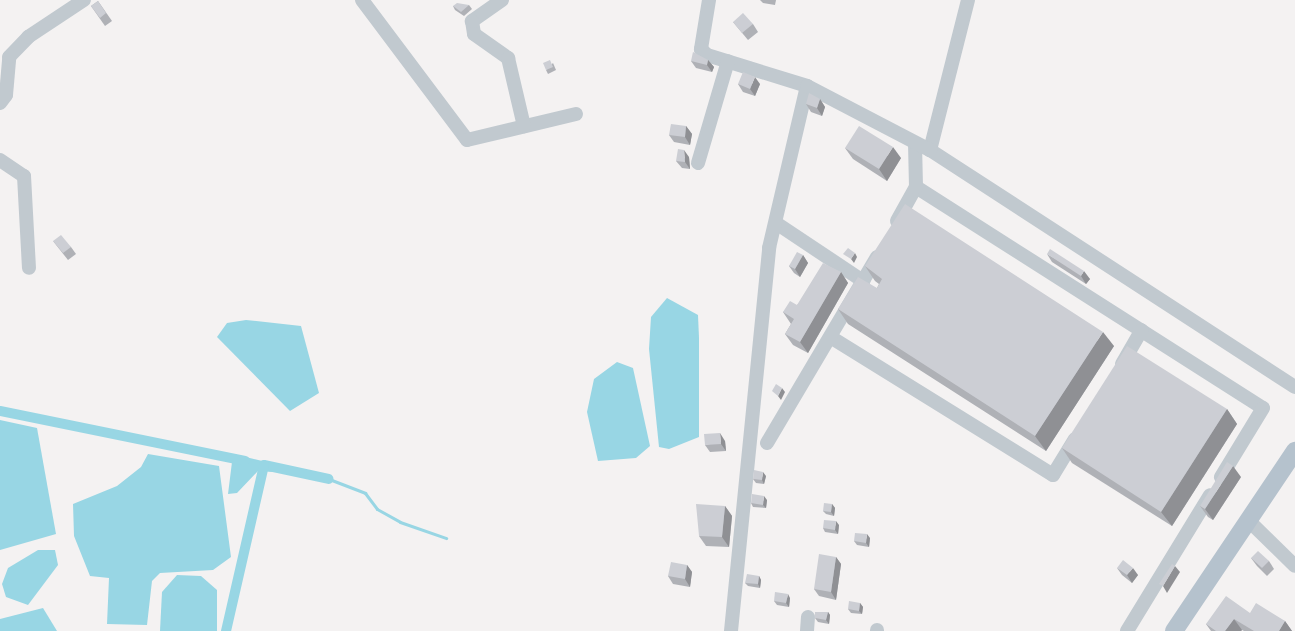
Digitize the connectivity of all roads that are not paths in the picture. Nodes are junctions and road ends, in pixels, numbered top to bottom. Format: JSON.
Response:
{"nodes":[{"id":1,"x":84,"y":0,"type":"edge"},
{"id":2,"x":362,"y":0,"type":"edge"},
{"id":3,"x":502,"y":0,"type":"edge"},
{"id":4,"x":709,"y":0,"type":"edge"},
{"id":5,"x":968,"y":0,"type":"edge"},
{"id":6,"x":728,"y":61,"type":"junction"},
{"id":7,"x":4,"y":71,"type":"edge"},
{"id":8,"x":807,"y":86,"type":"junction"},
{"id":9,"x":0,"y":103,"type":"edge"},
{"id":10,"x":576,"y":114,"type":"dead end"},
{"id":11,"x":524,"y":126,"type":"junction"},
{"id":12,"x":915,"y":143,"type":"junction"},
{"id":13,"x":930,"y":150,"type":"junction"},
{"id":14,"x":0,"y":160,"type":"edge"},
{"id":15,"x":698,"y":163,"type":"dead end"},
{"id":16,"x":916,"y":187,"type":"junction"},
{"id":17,"x":776,"y":223,"type":"junction"},
{"id":18,"x":29,"y":268,"type":"dead end"},
{"id":19,"x":863,"y":281,"type":"junction"},
{"id":20,"x":1142,"y":330,"type":"junction"},
{"id":21,"x":832,"y":338,"type":"junction"},
{"id":22,"x":1110,"y":383,"type":"edge"},
{"id":23,"x":1295,"y":387,"type":"edge"},
{"id":24,"x":1086,"y":422,"type":"edge"},
{"id":25,"x":767,"y":443,"type":"dead end"},
{"id":26,"x":1295,"y":451,"type":"edge"},
{"id":27,"x":1249,"y":521,"type":"junction"},
{"id":28,"x":1295,"y":566,"type":"edge"},
{"id":29,"x":731,"y":631,"type":"edge"},
{"id":30,"x":1127,"y":631,"type":"edge"},
{"id":31,"x":1174,"y":631,"type":"edge"}],
"edges":[{"from":1,"to":7,"type":"street"},
{"from":2,"to":11,"type":"street"},
{"from":3,"to":11,"type":"street"},
{"from":4,"to":6,"type":"street"},
{"from":5,"to":13,"type":"street"},
{"from":6,"to":8,"type":"street"},
{"from":6,"to":15,"type":"street"},
{"from":7,"to":9,"type":"street"},
{"from":8,"to":12,"type":"street"},
{"from":8,"to":17,"type":"street"},
{"from":10,"to":11,"type":"street"},
{"from":12,"to":13,"type":"street"},
{"from":12,"to":16,"type":"street"},
{"from":13,"to":23,"type":"street"},
{"from":14,"to":18,"type":"street"},
{"from":16,"to":19,"type":"street"},
{"from":16,"to":20,"type":"street"},
{"from":17,"to":19,"type":"street"},
{"from":17,"to":29,"type":"street"},
{"from":19,"to":21,"type":"street"},
{"from":20,"to":22,"type":"street"},
{"from":20,"to":30,"type":"street"},
{"from":21,"to":24,"type":"street"},
{"from":21,"to":25,"type":"street"},
{"from":26,"to":27,"type":"main road"},
{"from":27,"to":28,"type":"street"},
{"from":27,"to":31,"type":"main road"}]}
